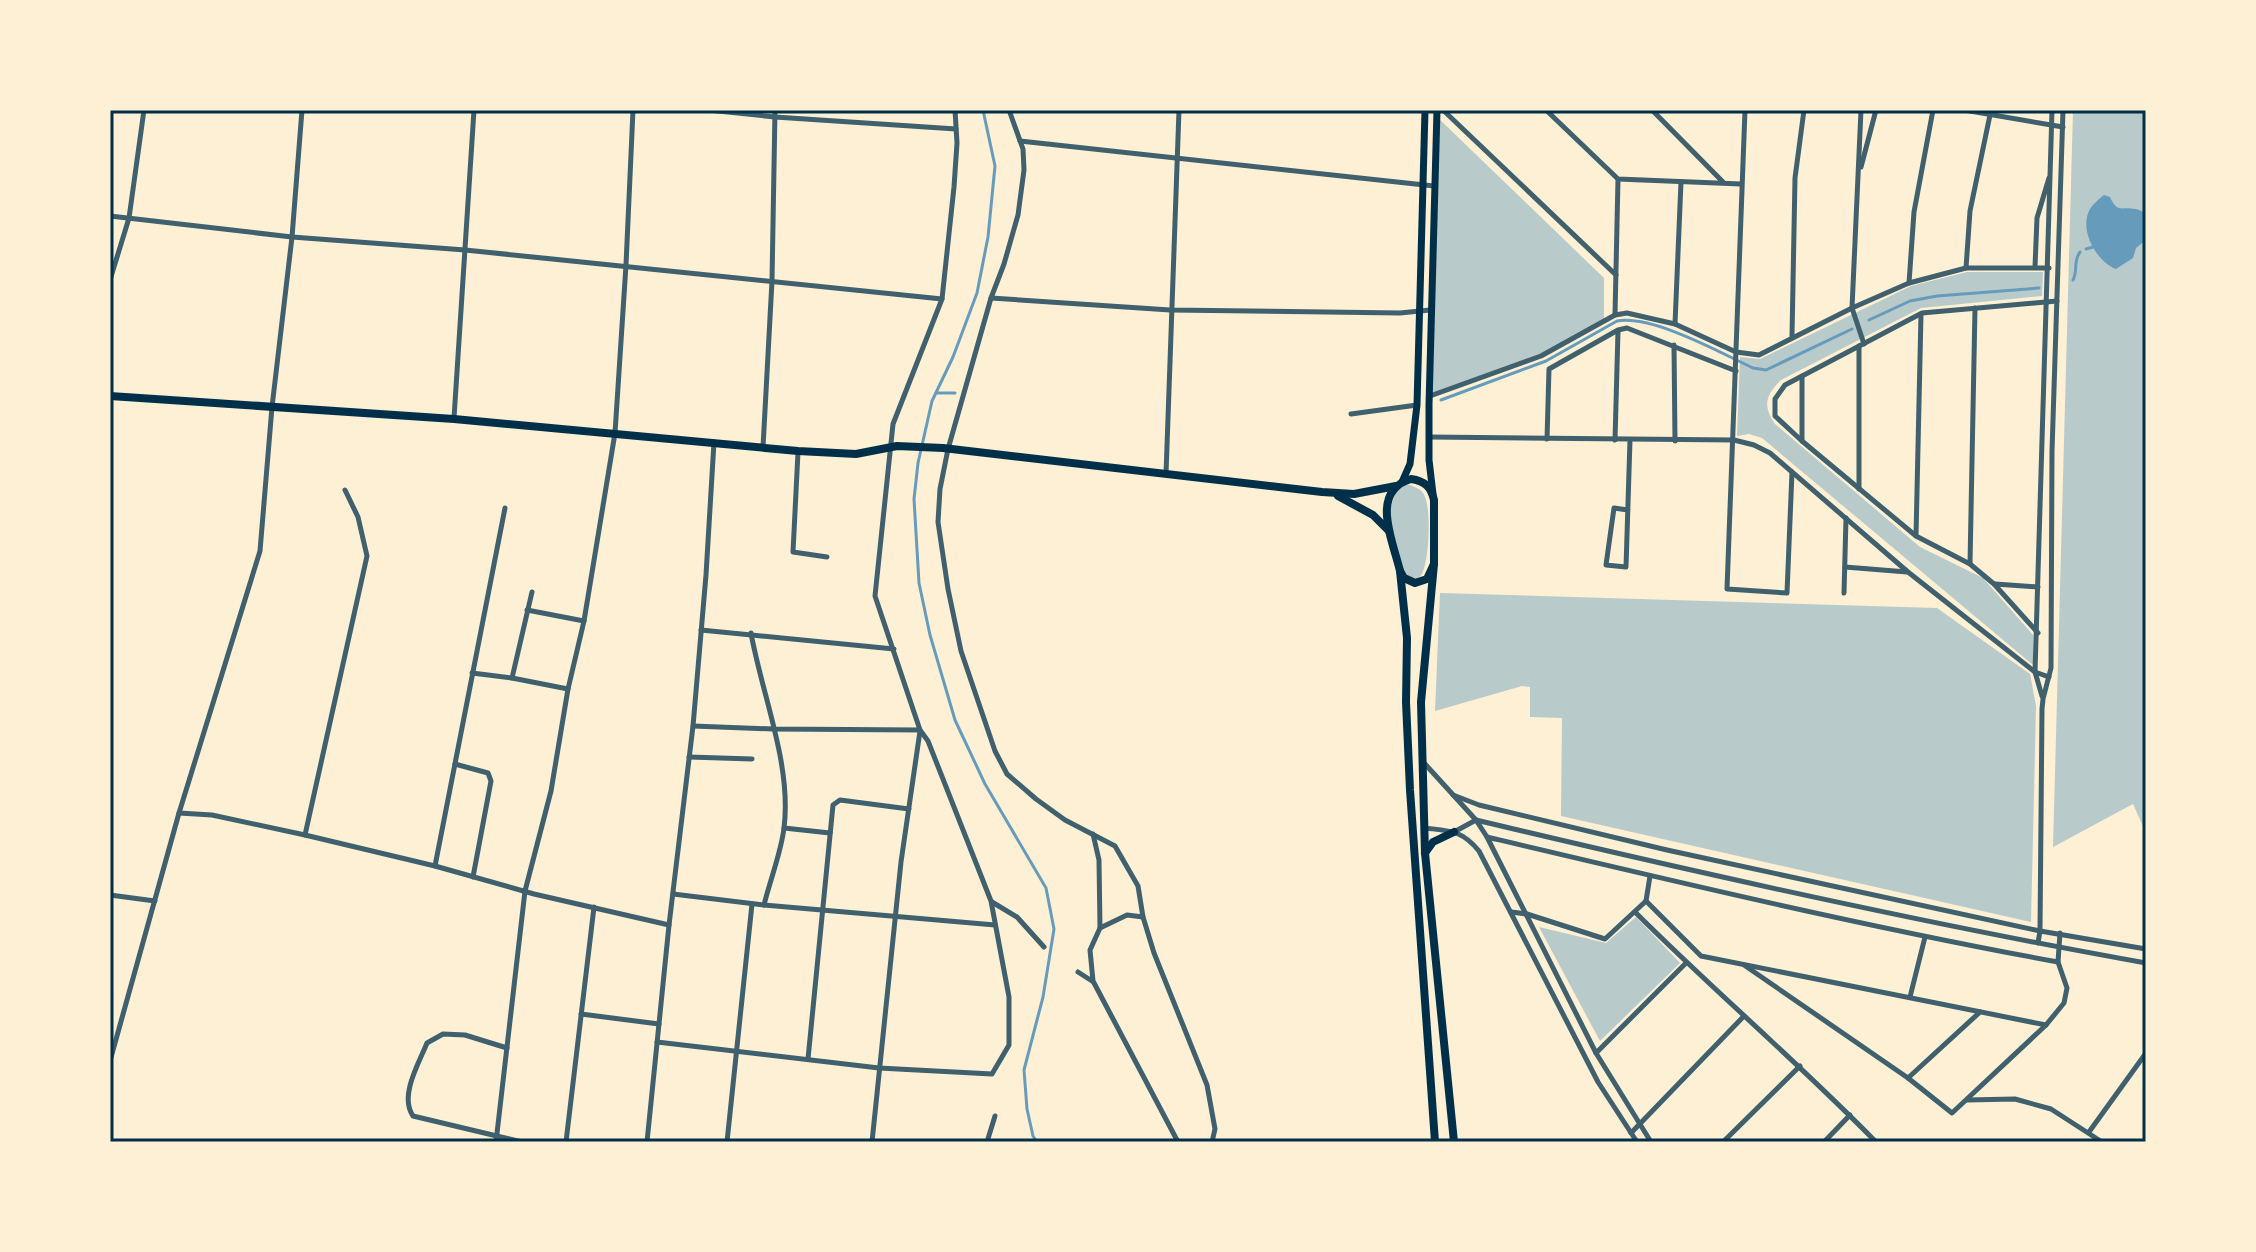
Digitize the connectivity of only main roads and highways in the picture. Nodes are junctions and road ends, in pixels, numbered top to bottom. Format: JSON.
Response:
{"nodes":[{"id":1,"x":1425,"y":110,"type":"edge"},
{"id":2,"x":1437,"y":110,"type":"edge"},
{"id":3,"x":110,"y":396,"type":"edge"},
{"id":4,"x":1416,"y":417,"type":"junction"},
{"id":5,"x":1429,"y":417,"type":"junction"},
{"id":6,"x":1399,"y":484,"type":"junction"},
{"id":7,"x":1322,"y":492,"type":"junction"},
{"id":8,"x":1434,"y":500,"type":"junction"},
{"id":9,"x":1391,"y":535,"type":"junction"},
{"id":10,"x":1434,"y":564,"type":"junction"},
{"id":11,"x":1400,"y":571,"type":"junction"},
{"id":12,"x":1406,"y":702,"type":"junction"},
{"id":13,"x":1425,"y":828,"type":"junction"},
{"id":14,"x":1454,"y":832,"type":"road end"},
{"id":15,"x":1425,"y":853,"type":"junction"},
{"id":16,"x":1435,"y":1142,"type":"edge"},
{"id":17,"x":1454,"y":1142,"type":"edge"}],
"edges":[{"from":1,"to":4,"type":"main road"},
{"from":2,"to":5,"type":"main road"},
{"from":3,"to":7,"type":"main road"},
{"from":4,"to":5,"type":"main road"},
{"from":4,"to":6,"type":"main road"},
{"from":5,"to":8,"type":"main road"},
{"from":6,"to":7,"type":"main road"},
{"from":6,"to":8,"type":"main road"},
{"from":6,"to":9,"type":"main road"},
{"from":7,"to":9,"type":"main road"},
{"from":8,"to":10,"type":"main road"},
{"from":9,"to":11,"type":"main road"},
{"from":10,"to":11,"type":"main road"},
{"from":10,"to":13,"type":"main road"},
{"from":11,"to":12,"type":"main road"},
{"from":12,"to":13,"type":"main road"},
{"from":12,"to":16,"type":"main road"},
{"from":13,"to":15,"type":"main road"},
{"from":14,"to":15,"type":"main road"},
{"from":15,"to":17,"type":"main road"}]}
